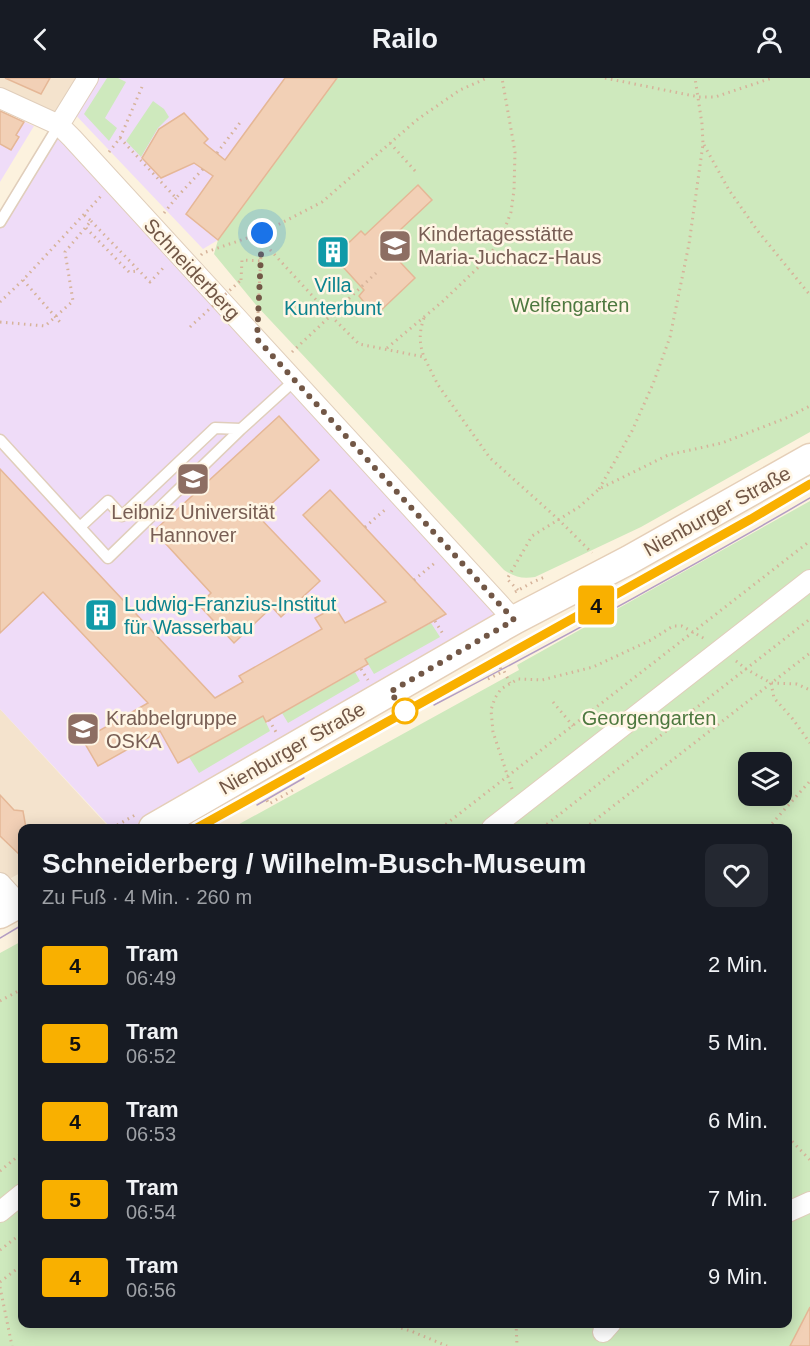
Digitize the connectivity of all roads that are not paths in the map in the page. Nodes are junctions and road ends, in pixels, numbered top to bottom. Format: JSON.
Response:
{"nodes":[{"id":1,"x":88,"y":78,"type":"edge"},
{"id":2,"x":0,"y":98,"type":"edge"},
{"id":3,"x":59,"y":125,"type":"junction"},
{"id":4,"x":0,"y":222,"type":"edge"},
{"id":5,"x":295,"y":380,"type":"junction"},
{"id":6,"x":241,"y":429,"type":"junction"},
{"id":7,"x":0,"y":440,"type":"edge"},
{"id":8,"x":810,"y":458,"type":"edge"},
{"id":9,"x":122,"y":516,"type":"junction"},
{"id":10,"x":80,"y":527,"type":"junction"},
{"id":11,"x":135,"y":531,"type":"junction"},
{"id":12,"x":810,"y":580,"type":"edge"},
{"id":13,"x":514,"y":620,"type":"junction"},
{"id":14,"x":160,"y":824,"type":"edge"},
{"id":15,"x":497,"y":824,"type":"edge"},
{"id":16,"x":18,"y":1197,"type":"edge"},
{"id":17,"x":810,"y":1202,"type":"edge"},
{"id":18,"x":792,"y":1210,"type":"edge"},
{"id":19,"x":0,"y":1212,"type":"edge"}],
"edges":[{"from":1,"to":3,"type":"street"},
{"from":2,"to":3,"type":"street","name":"Schneiderberg"},
{"from":3,"to":4,"type":"lane"},
{"from":3,"to":5,"type":"street","name":"Schneiderberg"},
{"from":5,"to":6,"type":"lane"},
{"from":5,"to":13,"type":"street","name":"Schneiderberg"},
{"from":6,"to":9,"type":"lane"},
{"from":6,"to":11,"type":"lane"},
{"from":7,"to":10,"type":"lane"},
{"from":8,"to":13,"type":"street","name":"Nienburger Straße"},
{"from":9,"to":10,"type":"lane"},
{"from":9,"to":11,"type":"lane"},
{"from":10,"to":11,"type":"lane"},
{"from":12,"to":15,"type":"street"},
{"from":13,"to":14,"type":"street","name":"Nienburger Straße"},
{"from":16,"to":19,"type":"street"},
{"from":17,"to":18,"type":"street"}]}
